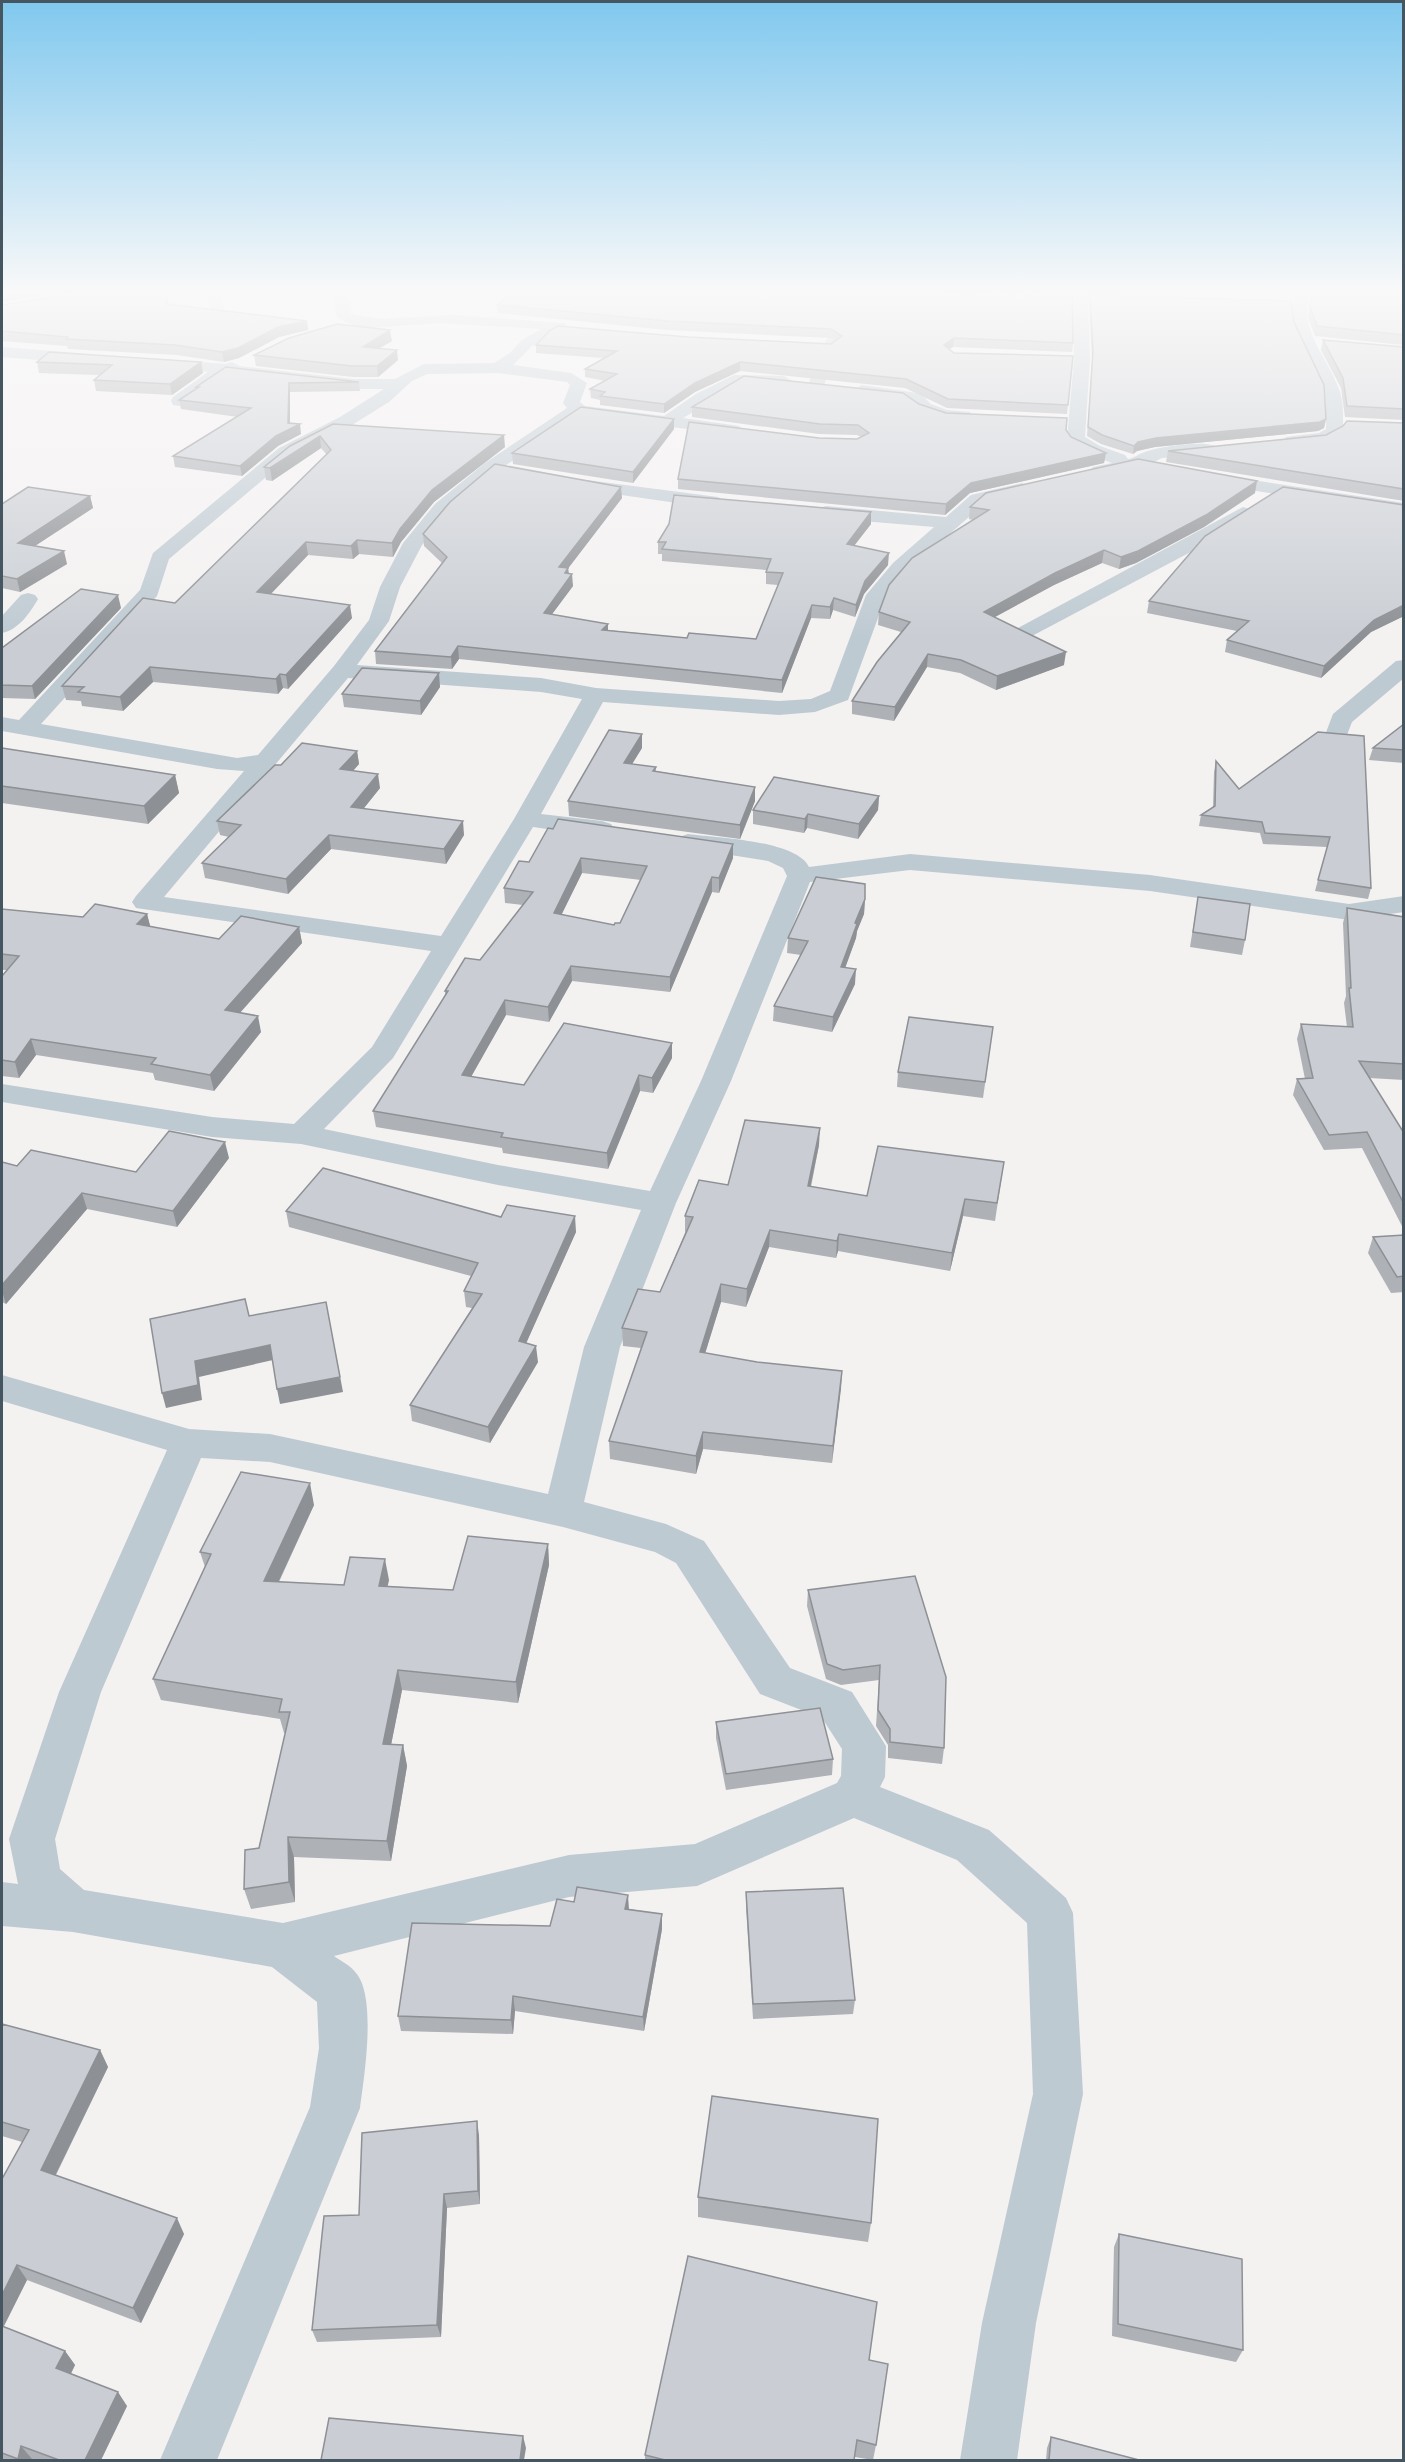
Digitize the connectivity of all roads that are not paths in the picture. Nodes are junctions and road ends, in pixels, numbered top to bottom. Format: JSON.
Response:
{"nodes":[{"id":1,"x":367,"y":408,"type":"edge"},
{"id":2,"x":577,"y":408,"type":"edge"},
{"id":3,"x":687,"y":408,"type":"edge"},
{"id":4,"x":925,"y":408,"type":"edge"},
{"id":5,"x":1073,"y":408,"type":"edge"},
{"id":6,"x":1336,"y":408,"type":"edge"},
{"id":7,"x":580,"y":410,"type":"junction"},
{"id":8,"x":981,"y":417,"type":"edge"},
{"id":9,"x":668,"y":421,"type":"junction"},
{"id":10,"x":749,"y":432,"type":"edge"},
{"id":11,"x":1278,"y":442,"type":"edge"},
{"id":12,"x":1234,"y":446,"type":"edge"},
{"id":13,"x":1140,"y":462,"type":"junction"},
{"id":14,"x":490,"y":467,"type":"junction"},
{"id":15,"x":1172,"y":470,"type":"edge"},
{"id":16,"x":514,"y":471,"type":"edge"},
{"id":17,"x":1083,"y":474,"type":"edge"},
{"id":18,"x":1194,"y":475,"type":"edge"},
{"id":19,"x":560,"y":480,"type":"edge"},
{"id":20,"x":1038,"y":484,"type":"edge"},
{"id":21,"x":1277,"y":490,"type":"junction"},
{"id":22,"x":741,"y":505,"type":"edge"},
{"id":23,"x":1404,"y":509,"type":"edge"},
{"id":24,"x":810,"y":511,"type":"edge"},
{"id":25,"x":950,"y":523,"type":"junction"},
{"id":26,"x":28,"y":599,"type":"dead end"},
{"id":27,"x":2,"y":627,"type":"edge"},
{"id":28,"x":1025,"y":632,"type":"edge"},
{"id":29,"x":1404,"y":666,"type":"edge"},
{"id":30,"x":342,"y":671,"type":"junction"},
{"id":31,"x":597,"y":694,"type":"junction"},
{"id":32,"x":13,"y":726,"type":"edge"},
{"id":33,"x":1337,"y":735,"type":"edge"},
{"id":34,"x":262,"y":761,"type":"junction"},
{"id":35,"x":526,"y":819,"type":"junction"},
{"id":36,"x":626,"y":834,"type":"edge"},
{"id":37,"x":658,"y":838,"type":"edge"},
{"id":38,"x":800,"y":876,"type":"junction"},
{"id":39,"x":1404,"y":904,"type":"edge"},
{"id":40,"x":448,"y":945,"type":"junction"},
{"id":41,"x":2,"y":1093,"type":"edge"},
{"id":42,"x":301,"y":1134,"type":"junction"},
{"id":43,"x":660,"y":1203,"type":"junction"},
{"id":44,"x":2,"y":1388,"type":"edge"},
{"id":45,"x":189,"y":1443,"type":"junction"},
{"id":46,"x":563,"y":1512,"type":"junction"},
{"id":47,"x":853,"y":1797,"type":"junction"},
{"id":48,"x":2,"y":1904,"type":"edge"},
{"id":49,"x":73,"y":1910,"type":"junction"},
{"id":50,"x":283,"y":1946,"type":"junction"},
{"id":51,"x":189,"y":2460,"type":"edge"},
{"id":52,"x":989,"y":2460,"type":"edge"}],
"edges":[{"from":1,"to":32,"type":"street"},
{"from":2,"to":7,"type":"street"},
{"from":3,"to":9,"type":"street"},
{"from":4,"to":8,"type":"street"},
{"from":5,"to":13,"type":"street"},
{"from":6,"to":11,"type":"street"},
{"from":7,"to":9,"type":"street"},
{"from":7,"to":14,"type":"street"},
{"from":9,"to":10,"type":"street"},
{"from":12,"to":13,"type":"street"},
{"from":13,"to":15,"type":"street"},
{"from":13,"to":17,"type":"street"},
{"from":14,"to":16,"type":"street"},
{"from":14,"to":30,"type":"street"},
{"from":18,"to":21,"type":"street"},
{"from":19,"to":22,"type":"street"},
{"from":20,"to":25,"type":"street"},
{"from":21,"to":23,"type":"street"},
{"from":21,"to":28,"type":"street"},
{"from":24,"to":25,"type":"street"},
{"from":25,"to":31,"type":"street"},
{"from":26,"to":27,"type":"street"},
{"from":29,"to":33,"type":"street"},
{"from":30,"to":31,"type":"street"},
{"from":30,"to":34,"type":"street"},
{"from":31,"to":35,"type":"street"},
{"from":32,"to":34,"type":"street"},
{"from":34,"to":40,"type":"street"},
{"from":35,"to":36,"type":"street"},
{"from":35,"to":40,"type":"street"},
{"from":37,"to":38,"type":"street"},
{"from":38,"to":39,"type":"street"},
{"from":38,"to":43,"type":"street"},
{"from":40,"to":42,"type":"street"},
{"from":41,"to":42,"type":"street"},
{"from":42,"to":43,"type":"street"},
{"from":43,"to":46,"type":"street"},
{"from":44,"to":45,"type":"street"},
{"from":45,"to":46,"type":"street"},
{"from":45,"to":49,"type":"street"},
{"from":46,"to":47,"type":"street"},
{"from":47,"to":50,"type":"street"},
{"from":47,"to":52,"type":"street"},
{"from":48,"to":49,"type":"street"},
{"from":49,"to":50,"type":"street"},
{"from":50,"to":51,"type":"street"}]}
